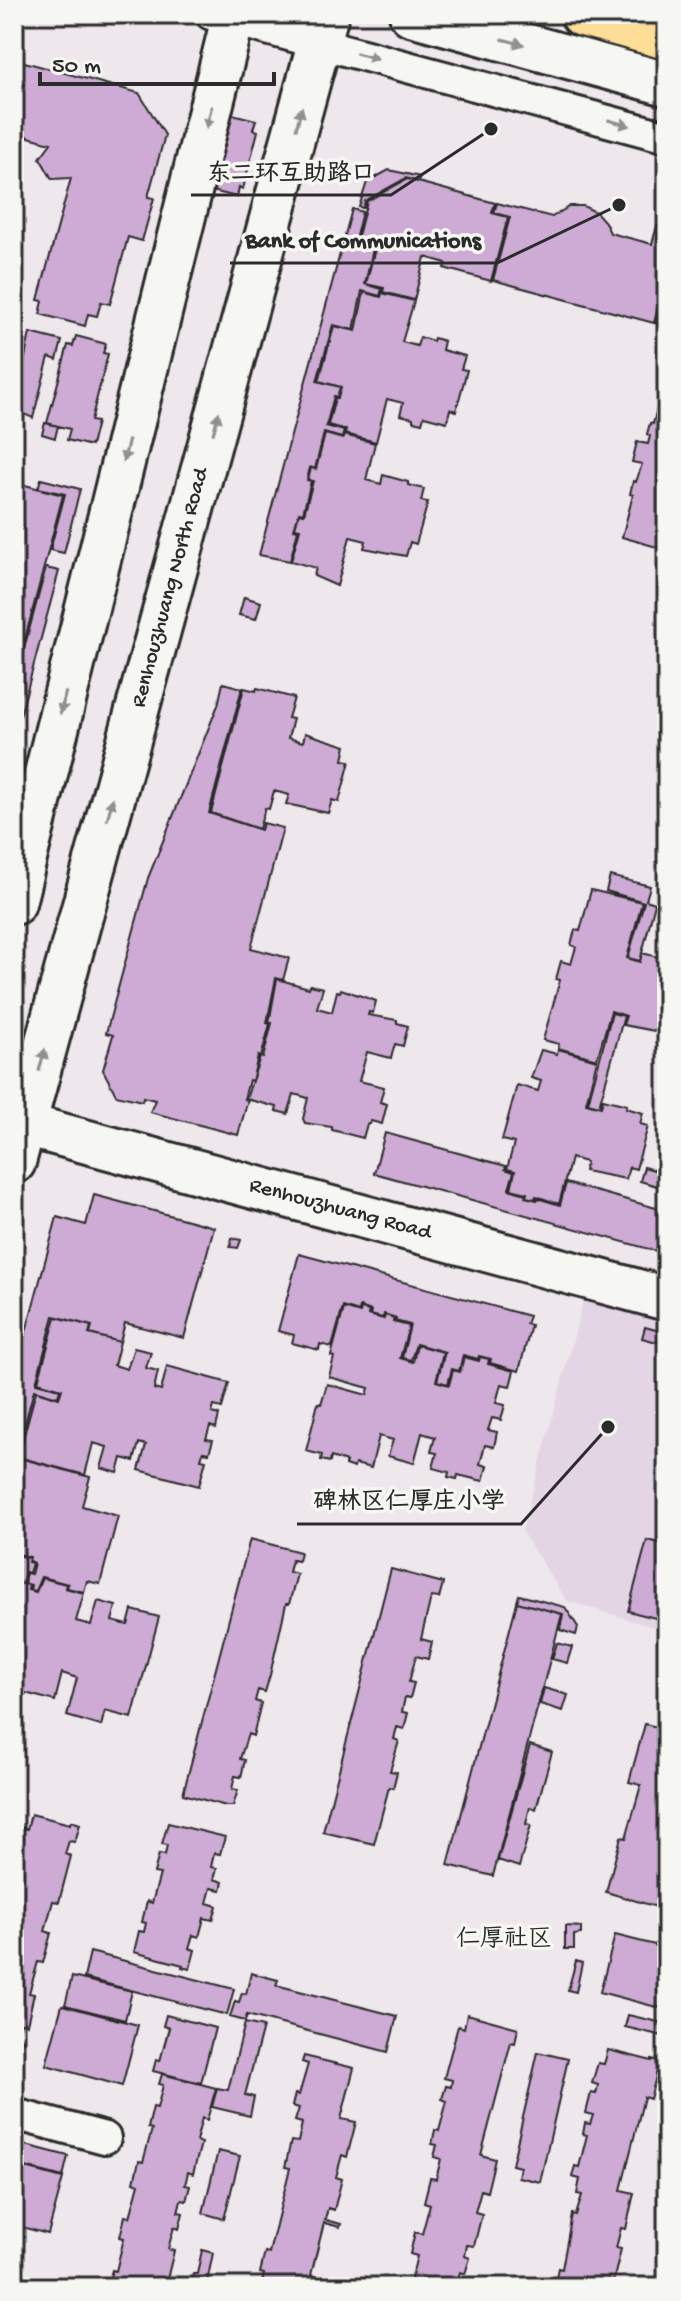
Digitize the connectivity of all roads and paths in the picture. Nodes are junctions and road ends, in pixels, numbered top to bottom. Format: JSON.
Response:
{"nodes":[{"id":1,"x":411,"y":14,"type":"edge"},
{"id":2,"x":587,"y":15,"type":"edge"},
{"id":3,"x":226,"y":16,"type":"edge"},
{"id":4,"x":323,"y":28,"type":"edge"},
{"id":5,"x":667,"y":37,"type":"edge"},
{"id":6,"x":667,"y":84,"type":"edge"},
{"id":7,"x":667,"y":137,"type":"edge"},
{"id":8,"x":14,"y":903,"type":"edge"},
{"id":9,"x":17,"y":1136,"type":"edge"},
{"id":10,"x":667,"y":1299,"type":"edge"},
{"id":11,"x":14,"y":2114,"type":"edge"},
{"id":12,"x":105,"y":2138,"type":"dead end"}],
"edges":[{"from":1,"to":6,"type":"street","one_way":true},
{"from":2,"to":5,"type":"highway"},
{"from":3,"to":4,"type":"street"},
{"from":3,"to":8,"type":"street","one_way":true},
{"from":4,"to":7,"type":"street","one_way":true},
{"from":9,"to":4,"type":"street","name":"Renhouzhuang North Road","one_way":true},
{"from":9,"to":10,"type":"street","name":"Renhouzhuang Road"},
{"from":11,"to":12,"type":"street"}]}
